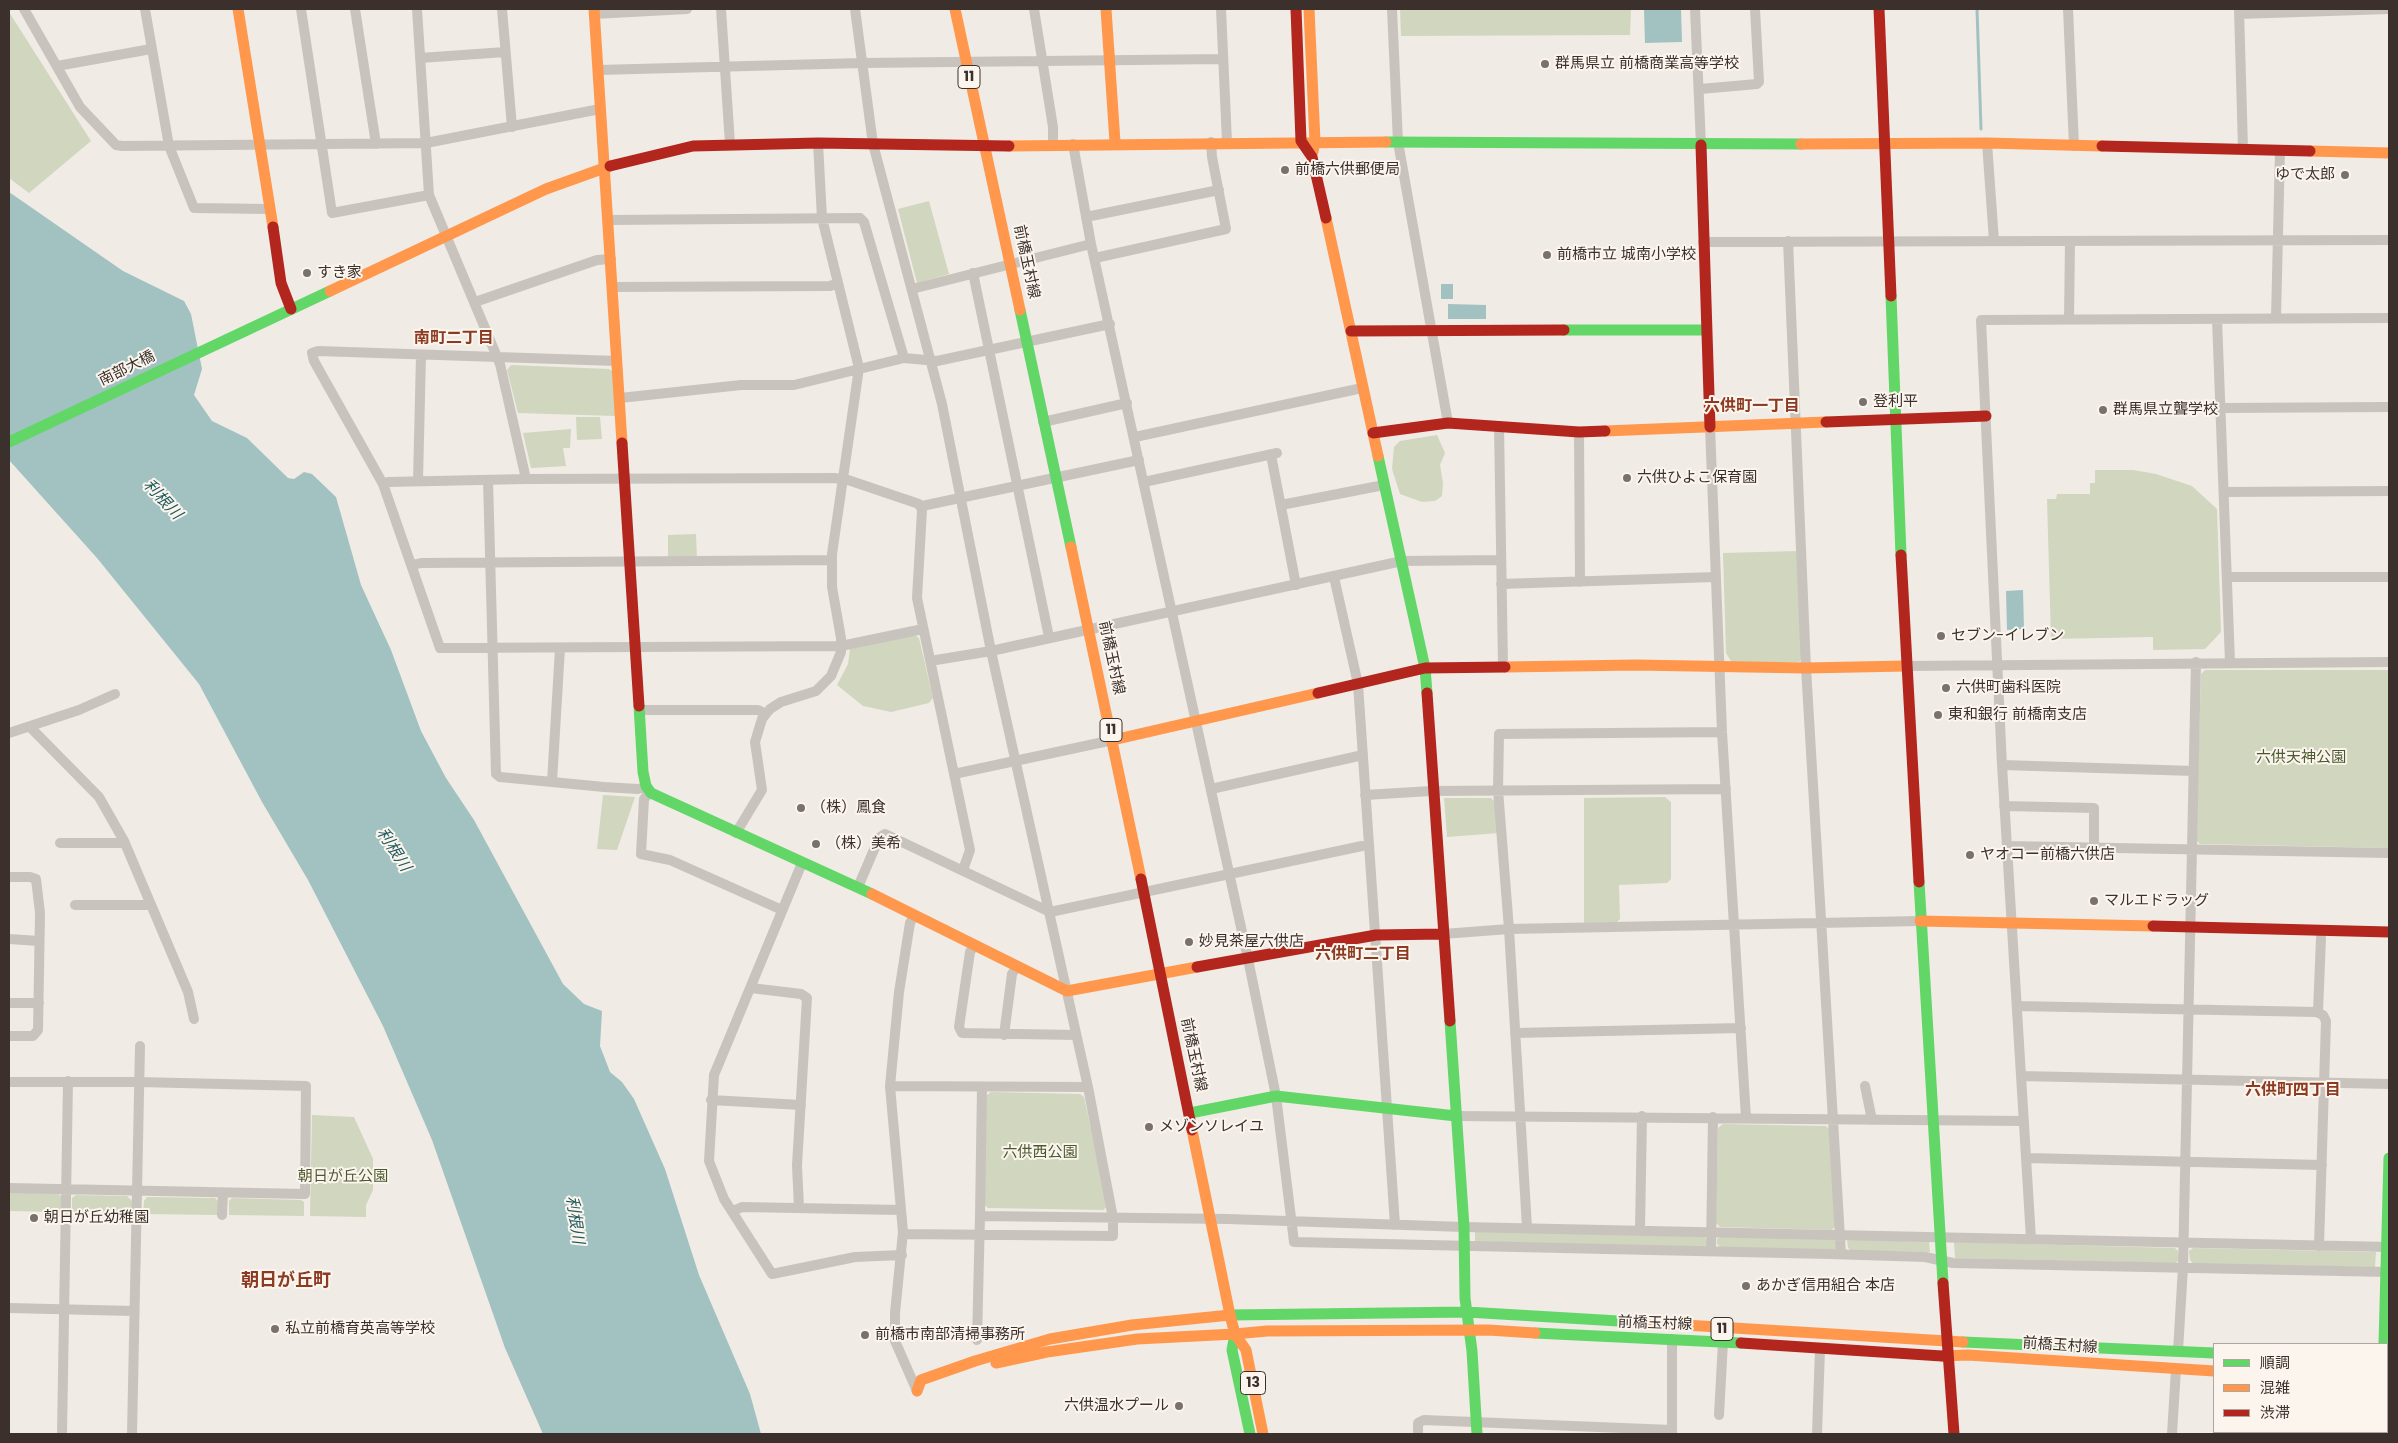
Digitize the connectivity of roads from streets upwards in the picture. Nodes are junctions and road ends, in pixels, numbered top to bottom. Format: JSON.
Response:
{"nodes":[{"id":1,"x":24,"y":9,"type":"edge"},
{"id":2,"x":145,"y":9,"type":"edge"},
{"id":3,"x":238,"y":9,"type":"edge"},
{"id":4,"x":300,"y":9,"type":"edge"},
{"id":5,"x":355,"y":9,"type":"edge"},
{"id":6,"x":417,"y":9,"type":"edge"},
{"id":7,"x":502,"y":9,"type":"edge"},
{"id":8,"x":687,"y":9,"type":"edge"},
{"id":9,"x":721,"y":9,"type":"edge"},
{"id":10,"x":855,"y":9,"type":"edge"},
{"id":11,"x":955,"y":9,"type":"edge"},
{"id":12,"x":1034,"y":9,"type":"edge"},
{"id":13,"x":1106,"y":9,"type":"edge"},
{"id":14,"x":1221,"y":9,"type":"edge"},
{"id":15,"x":1296,"y":9,"type":"edge"},
{"id":16,"x":1309,"y":9,"type":"edge"},
{"id":17,"x":1392,"y":9,"type":"edge"},
{"id":18,"x":1695,"y":9,"type":"edge"},
{"id":19,"x":1756,"y":9,"type":"edge"},
{"id":20,"x":1879,"y":9,"type":"edge"},
{"id":21,"x":2068,"y":9,"type":"edge"},
{"id":22,"x":2389,"y":9,"type":"edge"},
{"id":23,"x":2336,"y":10,"type":"edge"},
{"id":24,"x":2239,"y":11,"type":"edge"},
{"id":25,"x":594,"y":12,"type":"edge"},
{"id":26,"x":151,"y":49,"type":"junction"},
{"id":27,"x":505,"y":52,"type":"junction"},
{"id":28,"x":420,"y":58,"type":"junction"},
{"id":29,"x":1110,"y":59,"type":"junction"},
{"id":30,"x":1223,"y":60,"type":"junction"},
{"id":31,"x":966,"y":62,"type":"junction"},
{"id":32,"x":1042,"y":62,"type":"junction"},
{"id":33,"x":862,"y":63,"type":"junction"},
{"id":34,"x":57,"y":66,"type":"junction"},
{"id":35,"x":725,"y":66,"type":"junction"},
{"id":36,"x":598,"y":70,"type":"junction"},
{"id":37,"x":1700,"y":89,"type":"junction"},
{"id":38,"x":600,"y":108,"type":"junction"},
{"id":39,"x":512,"y":127,"type":"junction"},
{"id":40,"x":1301,"y":141,"type":"junction"},
{"id":41,"x":1115,"y":142,"type":"junction"},
{"id":42,"x":1211,"y":142,"type":"junction"},
{"id":43,"x":1227,"y":142,"type":"junction"},
{"id":44,"x":1315,"y":142,"type":"junction"},
{"id":45,"x":1398,"y":142,"type":"junction"},
{"id":46,"x":426,"y":143,"type":"junction"},
{"id":47,"x":818,"y":143,"type":"junction"},
{"id":48,"x":1987,"y":143,"type":"junction"},
{"id":49,"x":376,"y":144,"type":"junction"},
{"id":50,"x":730,"y":144,"type":"junction"},
{"id":51,"x":873,"y":144,"type":"junction"},
{"id":52,"x":1053,"y":144,"type":"junction"},
{"id":53,"x":1073,"y":144,"type":"junction"},
{"id":54,"x":1885,"y":144,"type":"junction"},
{"id":55,"x":322,"y":145,"type":"junction"},
{"id":56,"x":1701,"y":145,"type":"junction"},
{"id":57,"x":169,"y":146,"type":"junction"},
{"id":58,"x":262,"y":146,"type":"junction"},
{"id":59,"x":985,"y":146,"type":"junction"},
{"id":60,"x":2074,"y":146,"type":"junction"},
{"id":61,"x":2243,"y":149,"type":"junction"},
{"id":62,"x":2280,"y":150,"type":"junction"},
{"id":63,"x":2389,"y":153,"type":"edge"},
{"id":64,"x":1312,"y":157,"type":"junction"},
{"id":65,"x":604,"y":166,"type":"junction"},
{"id":66,"x":1219,"y":190,"type":"junction"},
{"id":67,"x":429,"y":195,"type":"junction"},
{"id":68,"x":269,"y":209,"type":"junction"},
{"id":69,"x":1086,"y":217,"type":"junction"},
{"id":70,"x":822,"y":218,"type":"junction"},
{"id":71,"x":608,"y":220,"type":"junction"},
{"id":72,"x":447,"y":235,"type":"junction"},
{"id":73,"x":2276,"y":240,"type":"junction"},
{"id":74,"x":2389,"y":240,"type":"edge"},
{"id":75,"x":1788,"y":241,"type":"junction"},
{"id":76,"x":1887,"y":241,"type":"junction"},
{"id":77,"x":1994,"y":241,"type":"junction"},
{"id":78,"x":2070,"y":241,"type":"junction"},
{"id":79,"x":1703,"y":242,"type":"junction"},
{"id":80,"x":1092,"y":244,"type":"junction"},
{"id":81,"x":1095,"y":258,"type":"junction"},
{"id":82,"x":611,"y":259,"type":"junction"},
{"id":83,"x":1012,"y":264,"type":"junction"},
{"id":84,"x":974,"y":273,"type":"junction"},
{"id":85,"x":838,"y":283,"type":"junction"},
{"id":86,"x":613,"y":287,"type":"junction"},
{"id":87,"x":912,"y":289,"type":"junction"},
{"id":88,"x":475,"y":302,"type":"junction"},
{"id":89,"x":291,"y":309,"type":"junction"},
{"id":90,"x":2276,"y":318,"type":"junction"},
{"id":91,"x":2389,"y":318,"type":"edge"},
{"id":92,"x":2069,"y":319,"type":"junction"},
{"id":93,"x":2217,"y":319,"type":"junction"},
{"id":94,"x":1110,"y":324,"type":"junction"},
{"id":95,"x":1433,"y":330,"type":"junction"},
{"id":96,"x":1706,"y":330,"type":"junction"},
{"id":97,"x":1351,"y":331,"type":"junction"},
{"id":98,"x":1027,"y":343,"type":"junction"},
{"id":99,"x":990,"y":351,"type":"junction"},
{"id":100,"x":422,"y":354,"type":"junction"},
{"id":101,"x":498,"y":358,"type":"junction"},
{"id":102,"x":904,"y":358,"type":"junction"},
{"id":103,"x":617,"y":361,"type":"junction"},
{"id":104,"x":932,"y":361,"type":"junction"},
{"id":105,"x":859,"y":368,"type":"junction"},
{"id":106,"x":1362,"y":388,"type":"junction"},
{"id":107,"x":620,"y":398,"type":"junction"},
{"id":108,"x":1127,"y":403,"type":"junction"},
{"id":109,"x":2389,"y":407,"type":"edge"},
{"id":110,"x":2221,"y":408,"type":"junction"},
{"id":111,"x":1986,"y":416,"type":"junction"},
{"id":112,"x":1895,"y":420,"type":"junction"},
{"id":113,"x":1043,"y":422,"type":"junction"},
{"id":114,"x":1448,"y":424,"type":"junction"},
{"id":115,"x":1796,"y":424,"type":"junction"},
{"id":116,"x":1499,"y":426,"type":"junction"},
{"id":117,"x":1710,"y":427,"type":"junction"},
{"id":118,"x":1579,"y":432,"type":"junction"},
{"id":119,"x":1373,"y":433,"type":"junction"},
{"id":120,"x":1134,"y":437,"type":"junction"},
{"id":121,"x":9,"y":442,"type":"edge"},
{"id":122,"x":1139,"y":460,"type":"junction"},
{"id":123,"x":1055,"y":478,"type":"junction"},
{"id":124,"x":624,"y":479,"type":"junction"},
{"id":125,"x":841,"y":479,"type":"junction"},
{"id":126,"x":488,"y":480,"type":"junction"},
{"id":127,"x":526,"y":480,"type":"junction"},
{"id":128,"x":418,"y":482,"type":"junction"},
{"id":129,"x":1144,"y":482,"type":"junction"},
{"id":130,"x":383,"y":484,"type":"junction"},
{"id":131,"x":1018,"y":486,"type":"junction"},
{"id":132,"x":1384,"y":486,"type":"junction"},
{"id":133,"x":2389,"y":491,"type":"edge"},
{"id":134,"x":2224,"y":492,"type":"junction"},
{"id":135,"x":961,"y":497,"type":"junction"},
{"id":136,"x":1281,"y":505,"type":"junction"},
{"id":137,"x":922,"y":506,"type":"junction"},
{"id":138,"x":832,"y":560,"type":"junction"},
{"id":139,"x":1500,"y":560,"type":"junction"},
{"id":140,"x":630,"y":561,"type":"junction"},
{"id":141,"x":1402,"y":561,"type":"junction"},
{"id":142,"x":490,"y":562,"type":"junction"},
{"id":143,"x":412,"y":564,"type":"junction"},
{"id":144,"x":1334,"y":577,"type":"junction"},
{"id":145,"x":1715,"y":577,"type":"junction"},
{"id":146,"x":2227,"y":577,"type":"junction"},
{"id":147,"x":2389,"y":577,"type":"edge"},
{"id":148,"x":1580,"y":582,"type":"junction"},
{"id":149,"x":1501,"y":584,"type":"junction"},
{"id":150,"x":1296,"y":585,"type":"junction"},
{"id":151,"x":1172,"y":611,"type":"junction"},
{"id":152,"x":923,"y":629,"type":"junction"},
{"id":153,"x":1090,"y":629,"type":"junction"},
{"id":154,"x":1049,"y":638,"type":"junction"},
{"id":155,"x":841,"y":646,"type":"junction"},
{"id":156,"x":493,"y":648,"type":"junction"},
{"id":157,"x":560,"y":648,"type":"junction"},
{"id":158,"x":635,"y":648,"type":"junction"},
{"id":159,"x":991,"y":651,"type":"junction"},
{"id":160,"x":930,"y":662,"type":"junction"},
{"id":161,"x":2196,"y":662,"type":"junction"},
{"id":162,"x":2230,"y":662,"type":"junction"},
{"id":163,"x":2389,"y":662,"type":"edge"},
{"id":164,"x":1998,"y":665,"type":"junction"},
{"id":165,"x":1503,"y":666,"type":"junction"},
{"id":166,"x":1906,"y":666,"type":"junction"},
{"id":167,"x":1720,"y":667,"type":"junction"},
{"id":168,"x":1425,"y":668,"type":"junction"},
{"id":169,"x":1806,"y":668,"type":"junction"},
{"id":170,"x":1358,"y":684,"type":"junction"},
{"id":171,"x":115,"y":694,"type":"dead end"},
{"id":172,"x":639,"y":710,"type":"junction"},
{"id":173,"x":766,"y":714,"type":"junction"},
{"id":174,"x":1198,"y":722,"type":"junction"},
{"id":175,"x":30,"y":727,"type":"junction"},
{"id":176,"x":1722,"y":732,"type":"junction"},
{"id":177,"x":9,"y":733,"type":"edge"},
{"id":178,"x":1113,"y":740,"type":"junction"},
{"id":179,"x":1363,"y":755,"type":"junction"},
{"id":180,"x":1016,"y":759,"type":"junction"},
{"id":181,"x":2002,"y":765,"type":"junction"},
{"id":182,"x":2194,"y":770,"type":"junction"},
{"id":183,"x":954,"y":774,"type":"junction"},
{"id":184,"x":552,"y":782,"type":"junction"},
{"id":185,"x":648,"y":789,"type":"junction"},
{"id":186,"x":1211,"y":789,"type":"junction"},
{"id":187,"x":1726,"y":789,"type":"junction"},
{"id":188,"x":1498,"y":790,"type":"junction"},
{"id":189,"x":1434,"y":791,"type":"junction"},
{"id":190,"x":1365,"y":795,"type":"junction"},
{"id":191,"x":2004,"y":806,"type":"junction"},
{"id":192,"x":736,"y":833,"type":"junction"},
{"id":193,"x":60,"y":843,"type":"dead end"},
{"id":194,"x":125,"y":843,"type":"junction"},
{"id":195,"x":1362,"y":846,"type":"dead end"},
{"id":196,"x":2007,"y":846,"type":"junction"},
{"id":197,"x":2094,"y":848,"type":"junction"},
{"id":198,"x":2192,"y":849,"type":"junction"},
{"id":199,"x":2389,"y":853,"type":"edge"},
{"id":200,"x":802,"y":863,"type":"junction"},
{"id":201,"x":962,"y":870,"type":"junction"},
{"id":202,"x":1229,"y":875,"type":"junction"},
{"id":203,"x":9,"y":877,"type":"edge"},
{"id":204,"x":858,"y":887,"type":"junction"},
{"id":205,"x":1144,"y":893,"type":"junction"},
{"id":206,"x":75,"y":905,"type":"dead end"},
{"id":207,"x":151,"y":905,"type":"junction"},
{"id":208,"x":782,"y":910,"type":"junction"},
{"id":209,"x":1050,"y":912,"type":"junction"},
{"id":210,"x":914,"y":916,"type":"junction"},
{"id":211,"x":1920,"y":921,"type":"junction"},
{"id":212,"x":1821,"y":923,"type":"junction"},
{"id":213,"x":2012,"y":923,"type":"junction"},
{"id":214,"x":1734,"y":925,"type":"junction"},
{"id":215,"x":2190,"y":927,"type":"junction"},
{"id":216,"x":1509,"y":929,"type":"junction"},
{"id":217,"x":2389,"y":932,"type":"edge"},
{"id":218,"x":1376,"y":934,"type":"junction"},
{"id":219,"x":1443,"y":934,"type":"junction"},
{"id":220,"x":2320,"y":938,"type":"dead end"},
{"id":221,"x":9,"y":939,"type":"edge"},
{"id":222,"x":39,"y":941,"type":"junction"},
{"id":223,"x":974,"y":946,"type":"junction"},
{"id":224,"x":1248,"y":959,"type":"junction"},
{"id":225,"x":1016,"y":968,"type":"junction"},
{"id":226,"x":1161,"y":975,"type":"junction"},
{"id":227,"x":751,"y":988,"type":"junction"},
{"id":228,"x":1066,"y":991,"type":"junction"},
{"id":229,"x":9,"y":1003,"type":"edge"},
{"id":230,"x":39,"y":1003,"type":"junction"},
{"id":231,"x":2017,"y":1006,"type":"junction"},
{"id":232,"x":2188,"y":1009,"type":"junction"},
{"id":233,"x":2318,"y":1012,"type":"junction"},
{"id":234,"x":194,"y":1019,"type":"dead end"},
{"id":235,"x":1741,"y":1028,"type":"junction"},
{"id":236,"x":1515,"y":1033,"type":"junction"},
{"id":237,"x":1004,"y":1035,"type":"junction"},
{"id":238,"x":9,"y":1036,"type":"edge"},
{"id":239,"x":1076,"y":1036,"type":"junction"},
{"id":240,"x":140,"y":1046,"type":"dead end"},
{"id":241,"x":2021,"y":1076,"type":"junction"},
{"id":242,"x":2186,"y":1080,"type":"junction"},
{"id":243,"x":68,"y":1081,"type":"junction"},
{"id":244,"x":9,"y":1082,"type":"edge"},
{"id":245,"x":139,"y":1082,"type":"junction"},
{"id":246,"x":2324,"y":1083,"type":"junction"},
{"id":247,"x":2389,"y":1084,"type":"edge"},
{"id":248,"x":890,"y":1086,"type":"junction"},
{"id":249,"x":1865,"y":1086,"type":"dead end"},
{"id":250,"x":982,"y":1088,"type":"junction"},
{"id":251,"x":1088,"y":1088,"type":"junction"},
{"id":252,"x":1276,"y":1096,"type":"junction"},
{"id":253,"x":712,"y":1100,"type":"junction"},
{"id":254,"x":801,"y":1105,"type":"junction"},
{"id":255,"x":1386,"y":1108,"type":"junction"},
{"id":256,"x":1190,"y":1113,"type":"junction"},
{"id":257,"x":1456,"y":1116,"type":"junction"},
{"id":258,"x":1642,"y":1116,"type":"junction"},
{"id":259,"x":1521,"y":1117,"type":"junction"},
{"id":260,"x":1713,"y":1117,"type":"junction"},
{"id":261,"x":1746,"y":1118,"type":"junction"},
{"id":262,"x":1834,"y":1119,"type":"junction"},
{"id":263,"x":1872,"y":1120,"type":"junction"},
{"id":264,"x":1933,"y":1120,"type":"junction"},
{"id":265,"x":2024,"y":1121,"type":"junction"},
{"id":266,"x":2027,"y":1158,"type":"junction"},
{"id":267,"x":2389,"y":1158,"type":"edge"},
{"id":268,"x":2185,"y":1161,"type":"junction"},
{"id":269,"x":2322,"y":1164,"type":"junction"},
{"id":270,"x":9,"y":1188,"type":"edge"},
{"id":271,"x":68,"y":1189,"type":"junction"},
{"id":272,"x":138,"y":1191,"type":"junction"},
{"id":273,"x":223,"y":1193,"type":"junction"},
{"id":274,"x":799,"y":1208,"type":"junction"},
{"id":275,"x":901,"y":1210,"type":"junction"},
{"id":276,"x":733,"y":1211,"type":"junction"},
{"id":277,"x":222,"y":1215,"type":"dead end"},
{"id":278,"x":980,"y":1216,"type":"junction"},
{"id":279,"x":1114,"y":1218,"type":"junction"},
{"id":280,"x":1211,"y":1219,"type":"junction"},
{"id":281,"x":1292,"y":1222,"type":"junction"},
{"id":282,"x":1395,"y":1225,"type":"junction"},
{"id":283,"x":1464,"y":1227,"type":"junction"},
{"id":284,"x":1527,"y":1227,"type":"junction"},
{"id":285,"x":1640,"y":1230,"type":"junction"},
{"id":286,"x":1711,"y":1232,"type":"junction"},
{"id":287,"x":903,"y":1234,"type":"junction"},
{"id":288,"x":1842,"y":1234,"type":"junction"},
{"id":289,"x":978,"y":1235,"type":"junction"},
{"id":290,"x":1940,"y":1237,"type":"junction"},
{"id":291,"x":2031,"y":1239,"type":"junction"},
{"id":292,"x":2184,"y":1242,"type":"junction"},
{"id":293,"x":1464,"y":1246,"type":"junction"},
{"id":294,"x":2319,"y":1246,"type":"junction"},
{"id":295,"x":2388,"y":1247,"type":"edge"},
{"id":296,"x":1711,"y":1251,"type":"junction"},
{"id":297,"x":1841,"y":1254,"type":"junction"},
{"id":298,"x":902,"y":1255,"type":"junction"},
{"id":299,"x":1942,"y":1259,"type":"junction"},
{"id":300,"x":2183,"y":1267,"type":"junction"},
{"id":301,"x":2387,"y":1272,"type":"edge"},
{"id":302,"x":9,"y":1308,"type":"edge"},
{"id":303,"x":65,"y":1309,"type":"junction"},
{"id":304,"x":134,"y":1311,"type":"junction"},
{"id":305,"x":1467,"y":1312,"type":"junction"},
{"id":306,"x":1230,"y":1315,"type":"junction"},
{"id":307,"x":1470,"y":1329,"type":"junction"},
{"id":308,"x":1235,"y":1334,"type":"junction"},
{"id":309,"x":1672,"y":1339,"type":"junction"},
{"id":310,"x":977,"y":1340,"type":"dead end"},
{"id":311,"x":1948,"y":1341,"type":"junction"},
{"id":312,"x":1723,"y":1342,"type":"junction"},
{"id":313,"x":2384,"y":1343,"type":"edge"},
{"id":314,"x":1820,"y":1348,"type":"junction"},
{"id":315,"x":2178,"y":1351,"type":"junction"},
{"id":316,"x":2213,"y":1353,"type":"edge"},
{"id":317,"x":1949,"y":1356,"type":"junction"},
{"id":318,"x":2176,"y":1369,"type":"junction"},
{"id":319,"x":2213,"y":1371,"type":"edge"},
{"id":320,"x":917,"y":1391,"type":"junction"},
{"id":321,"x":1719,"y":1415,"type":"dead end"},
{"id":322,"x":1475,"y":1421,"type":"junction"},
{"id":323,"x":1672,"y":1432,"type":"edge"},
{"id":324,"x":62,"y":1434,"type":"edge"},
{"id":325,"x":132,"y":1434,"type":"edge"},
{"id":326,"x":1250,"y":1434,"type":"edge"},
{"id":327,"x":1263,"y":1434,"type":"edge"},
{"id":328,"x":1418,"y":1434,"type":"edge"},
{"id":329,"x":1476,"y":1434,"type":"edge"},
{"id":330,"x":1816,"y":1434,"type":"edge"},
{"id":331,"x":1954,"y":1434,"type":"edge"},
{"id":332,"x":2172,"y":1434,"type":"edge"}],
"edges":[{"from":1,"to":34,"type":"street"},
{"from":2,"to":26,"type":"street"},
{"from":3,"to":58,"type":"street"},
{"from":4,"to":55,"type":"street"},
{"from":5,"to":49,"type":"street"},
{"from":6,"to":28,"type":"street"},
{"from":7,"to":27,"type":"street"},
{"from":8,"to":25,"type":"street"},
{"from":9,"to":35,"type":"street"},
{"from":10,"to":33,"type":"street"},
{"from":11,"to":31,"type":"street","name":"前橋玉村線","number":"11"},
{"from":12,"to":32,"type":"street"},
{"from":13,"to":29,"type":"street"},
{"from":14,"to":30,"type":"street"},
{"from":15,"to":40,"type":"street"},
{"from":16,"to":44,"type":"street"},
{"from":17,"to":45,"type":"street"},
{"from":18,"to":37,"type":"street"},
{"from":19,"to":37,"type":"street"},
{"from":20,"to":54,"type":"street"},
{"from":21,"to":60,"type":"street"},
{"from":22,"to":23,"type":"street"},
{"from":23,"to":24,"type":"street"},
{"from":24,"to":61,"type":"street"},
{"from":25,"to":36,"type":"street"},
{"from":26,"to":34,"type":"street"},
{"from":26,"to":57,"type":"street"},
{"from":27,"to":28,"type":"street"},
{"from":27,"to":39,"type":"street"},
{"from":28,"to":46,"type":"street"},
{"from":29,"to":30,"type":"street"},
{"from":29,"to":32,"type":"street"},
{"from":29,"to":41,"type":"street"},
{"from":30,"to":43,"type":"street"},
{"from":31,"to":32,"type":"street"},
{"from":31,"to":33,"type":"street"},
{"from":31,"to":59,"type":"street","name":"前橋玉村線","number":"11"},
{"from":32,"to":52,"type":"street"},
{"from":33,"to":35,"type":"street"},
{"from":33,"to":51,"type":"street"},
{"from":34,"to":57,"type":"street"},
{"from":35,"to":36,"type":"street"},
{"from":35,"to":50,"type":"street"},
{"from":36,"to":38,"type":"street"},
{"from":37,"to":56,"type":"street"},
{"from":38,"to":39,"type":"street"},
{"from":38,"to":65,"type":"street"},
{"from":39,"to":46,"type":"street"},
{"from":40,"to":43,"type":"street","name":"南部大橋"},
{"from":40,"to":44,"type":"street","name":"南部大橋"},
{"from":40,"to":64,"type":"street"},
{"from":41,"to":42,"type":"street","name":"南部大橋"},
{"from":41,"to":53,"type":"street","name":"南部大橋"},
{"from":42,"to":43,"type":"street","name":"南部大橋"},
{"from":42,"to":66,"type":"street"},
{"from":44,"to":45,"type":"street","name":"南部大橋"},
{"from":44,"to":64,"type":"street"},
{"from":45,"to":56,"type":"street","name":"南部大橋"},
{"from":45,"to":95,"type":"street"},
{"from":46,"to":49,"type":"street"},
{"from":46,"to":67,"type":"street"},
{"from":47,"to":50,"type":"street","name":"南部大橋"},
{"from":47,"to":51,"type":"street","name":"南部大橋"},
{"from":47,"to":70,"type":"street"},
{"from":48,"to":54,"type":"street","name":"南部大橋"},
{"from":48,"to":60,"type":"street","name":"南部大橋"},
{"from":48,"to":77,"type":"street"},
{"from":49,"to":55,"type":"street"},
{"from":50,"to":65,"type":"street","name":"南部大橋"},
{"from":51,"to":59,"type":"street","name":"南部大橋"},
{"from":51,"to":87,"type":"street"},
{"from":52,"to":53,"type":"street","name":"南部大橋"},
{"from":52,"to":59,"type":"street","name":"南部大橋"},
{"from":53,"to":69,"type":"street"},
{"from":54,"to":56,"type":"street","name":"南部大橋"},
{"from":54,"to":76,"type":"street"},
{"from":55,"to":58,"type":"street"},
{"from":55,"to":67,"type":"street"},
{"from":56,"to":79,"type":"street"},
{"from":57,"to":58,"type":"street"},
{"from":57,"to":68,"type":"street"},
{"from":58,"to":68,"type":"street"},
{"from":59,"to":83,"type":"street","name":"前橋玉村線","number":"11"},
{"from":60,"to":61,"type":"street","name":"南部大橋"},
{"from":61,"to":62,"type":"street","name":"南部大橋"},
{"from":62,"to":63,"type":"street","name":"南部大橋"},
{"from":62,"to":73,"type":"street"},
{"from":64,"to":97,"type":"street"},
{"from":65,"to":71,"type":"street"},
{"from":65,"to":72,"type":"street","name":"南部大橋"},
{"from":66,"to":69,"type":"street"},
{"from":66,"to":81,"type":"street"},
{"from":67,"to":72,"type":"street"},
{"from":68,"to":89,"type":"street"},
{"from":69,"to":80,"type":"street"},
{"from":70,"to":71,"type":"street"},
{"from":70,"to":85,"type":"street"},
{"from":70,"to":102,"type":"street"},
{"from":71,"to":82,"type":"street"},
{"from":72,"to":88,"type":"street"},
{"from":72,"to":89,"type":"street","name":"南部大橋"},
{"from":73,"to":74,"type":"street"},
{"from":73,"to":78,"type":"street"},
{"from":73,"to":90,"type":"street"},
{"from":75,"to":76,"type":"street"},
{"from":75,"to":79,"type":"street"},
{"from":75,"to":115,"type":"street"},
{"from":76,"to":77,"type":"street"},
{"from":76,"to":112,"type":"street"},
{"from":77,"to":78,"type":"street"},
{"from":78,"to":92,"type":"street"},
{"from":79,"to":96,"type":"street"},
{"from":80,"to":81,"type":"street"},
{"from":80,"to":83,"type":"street"},
{"from":81,"to":94,"type":"street"},
{"from":82,"to":86,"type":"street"},
{"from":82,"to":88,"type":"street"},
{"from":83,"to":84,"type":"street"},
{"from":83,"to":98,"type":"street","name":"前橋玉村線","number":"11"},
{"from":84,"to":87,"type":"street"},
{"from":84,"to":99,"type":"street"},
{"from":85,"to":86,"type":"street"},
{"from":85,"to":105,"type":"street"},
{"from":86,"to":103,"type":"street"},
{"from":87,"to":104,"type":"street"},
{"from":88,"to":101,"type":"street"},
{"from":89,"to":121,"type":"street","name":"南部大橋"},
{"from":90,"to":91,"type":"street"},
{"from":90,"to":93,"type":"street"},
{"from":92,"to":93,"type":"street"},
{"from":92,"to":111,"type":"street"},
{"from":93,"to":110,"type":"street"},
{"from":94,"to":98,"type":"street"},
{"from":94,"to":108,"type":"street"},
{"from":95,"to":96,"type":"street"},
{"from":95,"to":97,"type":"street"},
{"from":95,"to":114,"type":"street"},
{"from":96,"to":117,"type":"street"},
{"from":97,"to":106,"type":"street"},
{"from":98,"to":99,"type":"street"},
{"from":98,"to":113,"type":"street","name":"前橋玉村線","number":"11"},
{"from":99,"to":104,"type":"street"},
{"from":99,"to":131,"type":"street"},
{"from":100,"to":101,"type":"street"},
{"from":100,"to":128,"type":"street"},
{"from":100,"to":130,"type":"street"},
{"from":101,"to":103,"type":"street"},
{"from":101,"to":127,"type":"street"},
{"from":102,"to":104,"type":"street"},
{"from":102,"to":105,"type":"street"},
{"from":103,"to":107,"type":"street"},
{"from":104,"to":135,"type":"street"},
{"from":105,"to":107,"type":"street"},
{"from":105,"to":125,"type":"street"},
{"from":106,"to":119,"type":"street"},
{"from":106,"to":120,"type":"street"},
{"from":107,"to":124,"type":"street"},
{"from":108,"to":113,"type":"street"},
{"from":108,"to":120,"type":"street"},
{"from":109,"to":110,"type":"street"},
{"from":110,"to":134,"type":"street"},
{"from":111,"to":112,"type":"street"},
{"from":111,"to":164,"type":"street"},
{"from":112,"to":115,"type":"street"},
{"from":112,"to":166,"type":"street"},
{"from":113,"to":123,"type":"street","name":"前橋玉村線","number":"11"},
{"from":114,"to":116,"type":"street"},
{"from":114,"to":119,"type":"street"},
{"from":115,"to":117,"type":"street"},
{"from":115,"to":169,"type":"street"},
{"from":116,"to":118,"type":"street"},
{"from":116,"to":139,"type":"street"},
{"from":117,"to":118,"type":"street"},
{"from":117,"to":145,"type":"street"},
{"from":118,"to":148,"type":"street"},
{"from":119,"to":132,"type":"street"},
{"from":120,"to":122,"type":"street"},
{"from":122,"to":123,"type":"street"},
{"from":122,"to":129,"type":"street"},
{"from":123,"to":131,"type":"street"},
{"from":123,"to":153,"type":"street","name":"前橋玉村線","number":"11"},
{"from":124,"to":125,"type":"street"},
{"from":124,"to":127,"type":"street"},
{"from":124,"to":140,"type":"street"},
{"from":125,"to":137,"type":"street"},
{"from":125,"to":138,"type":"street"},
{"from":126,"to":127,"type":"street"},
{"from":126,"to":128,"type":"street"},
{"from":126,"to":142,"type":"street"},
{"from":128,"to":130,"type":"street"},
{"from":129,"to":136,"type":"street"},
{"from":129,"to":151,"type":"street"},
{"from":130,"to":143,"type":"street"},
{"from":131,"to":135,"type":"street"},
{"from":131,"to":154,"type":"street"},
{"from":132,"to":136,"type":"street"},
{"from":132,"to":141,"type":"street"},
{"from":133,"to":134,"type":"street"},
{"from":134,"to":146,"type":"street"},
{"from":135,"to":137,"type":"street"},
{"from":135,"to":159,"type":"street"},
{"from":136,"to":150,"type":"street"},
{"from":137,"to":152,"type":"street"},
{"from":138,"to":140,"type":"street"},
{"from":138,"to":155,"type":"street"},
{"from":139,"to":141,"type":"street"},
{"from":139,"to":149,"type":"street"},
{"from":140,"to":142,"type":"street"},
{"from":140,"to":158,"type":"street"},
{"from":141,"to":144,"type":"street"},
{"from":141,"to":168,"type":"street"},
{"from":142,"to":143,"type":"street"},
{"from":142,"to":156,"type":"street"},
{"from":143,"to":156,"type":"street"},
{"from":144,"to":150,"type":"street"},
{"from":144,"to":170,"type":"street"},
{"from":145,"to":148,"type":"street"},
{"from":145,"to":167,"type":"street"},
{"from":146,"to":147,"type":"street"},
{"from":146,"to":162,"type":"street"},
{"from":148,"to":149,"type":"street"},
{"from":149,"to":165,"type":"street"},
{"from":150,"to":151,"type":"street"},
{"from":151,"to":153,"type":"street"},
{"from":151,"to":174,"type":"street"},
{"from":152,"to":155,"type":"street"},
{"from":152,"to":160,"type":"street"},
{"from":153,"to":154,"type":"street"},
{"from":153,"to":178,"type":"street","name":"前橋玉村線","number":"11"},
{"from":154,"to":159,"type":"street"},
{"from":155,"to":158,"type":"street"},
{"from":155,"to":173,"type":"street"},
{"from":156,"to":157,"type":"street"},
{"from":156,"to":184,"type":"street"},
{"from":157,"to":158,"type":"street"},
{"from":157,"to":184,"type":"street"},
{"from":158,"to":172,"type":"street"},
{"from":159,"to":160,"type":"street"},
{"from":159,"to":180,"type":"street"},
{"from":160,"to":183,"type":"street"},
{"from":161,"to":162,"type":"street"},
{"from":161,"to":164,"type":"street"},
{"from":161,"to":182,"type":"street"},
{"from":162,"to":163,"type":"street"},
{"from":164,"to":166,"type":"street"},
{"from":164,"to":181,"type":"street"},
{"from":165,"to":167,"type":"street"},
{"from":165,"to":168,"type":"street"},
{"from":166,"to":169,"type":"street"},
{"from":166,"to":211,"type":"street"},
{"from":167,"to":169,"type":"street"},
{"from":167,"to":176,"type":"street"},
{"from":168,"to":170,"type":"street"},
{"from":168,"to":189,"type":"street"},
{"from":169,"to":212,"type":"street"},
{"from":170,"to":174,"type":"street"},
{"from":170,"to":179,"type":"street"},
{"from":171,"to":175,"type":"street"},
{"from":172,"to":173,"type":"street"},
{"from":172,"to":185,"type":"street"},
{"from":173,"to":192,"type":"street"},
{"from":174,"to":178,"type":"street"},
{"from":174,"to":186,"type":"street"},
{"from":175,"to":177,"type":"street"},
{"from":175,"to":194,"type":"street"},
{"from":176,"to":187,"type":"street"},
{"from":176,"to":188,"type":"street"},
{"from":178,"to":180,"type":"street"},
{"from":178,"to":205,"type":"street","name":"前橋玉村線","number":"11"},
{"from":179,"to":186,"type":"street"},
{"from":179,"to":190,"type":"street"},
{"from":180,"to":183,"type":"street"},
{"from":180,"to":209,"type":"street"},
{"from":181,"to":182,"type":"street"},
{"from":181,"to":191,"type":"street"},
{"from":182,"to":198,"type":"street"},
{"from":183,"to":201,"type":"street"},
{"from":184,"to":185,"type":"street"},
{"from":185,"to":192,"type":"street"},
{"from":185,"to":208,"type":"street"},
{"from":186,"to":202,"type":"street"},
{"from":187,"to":188,"type":"street"},
{"from":187,"to":214,"type":"street"},
{"from":188,"to":189,"type":"street"},
{"from":188,"to":216,"type":"street"},
{"from":189,"to":190,"type":"street"},
{"from":189,"to":219,"type":"street"},
{"from":190,"to":218,"type":"street"},
{"from":191,"to":196,"type":"street"},
{"from":191,"to":197,"type":"street"},
{"from":192,"to":200,"type":"street"},
{"from":193,"to":194,"type":"street"},
{"from":194,"to":207,"type":"street"},
{"from":195,"to":202,"type":"street"},
{"from":196,"to":197,"type":"street"},
{"from":196,"to":213,"type":"street"},
{"from":197,"to":198,"type":"street"},
{"from":198,"to":199,"type":"street"},
{"from":198,"to":215,"type":"street"},
{"from":200,"to":204,"type":"street"},
{"from":200,"to":208,"type":"street"},
{"from":201,"to":204,"type":"street"},
{"from":201,"to":209,"type":"street"},
{"from":202,"to":205,"type":"street"},
{"from":202,"to":224,"type":"street"},
{"from":203,"to":222,"type":"street"},
{"from":204,"to":210,"type":"street"},
{"from":205,"to":209,"type":"street"},
{"from":205,"to":226,"type":"street","name":"前橋玉村線","number":"11"},
{"from":206,"to":207,"type":"street"},
{"from":207,"to":234,"type":"street"},
{"from":208,"to":227,"type":"street"},
{"from":209,"to":228,"type":"street"},
{"from":210,"to":223,"type":"street"},
{"from":210,"to":248,"type":"street"},
{"from":211,"to":212,"type":"street"},
{"from":211,"to":213,"type":"street"},
{"from":211,"to":264,"type":"street"},
{"from":212,"to":214,"type":"street"},
{"from":212,"to":262,"type":"street"},
{"from":213,"to":215,"type":"street"},
{"from":213,"to":231,"type":"street"},
{"from":214,"to":216,"type":"street"},
{"from":214,"to":235,"type":"street"},
{"from":215,"to":217,"type":"street"},
{"from":215,"to":232,"type":"street"},
{"from":216,"to":219,"type":"street"},
{"from":216,"to":236,"type":"street"},
{"from":218,"to":219,"type":"street"},
{"from":218,"to":224,"type":"street"},
{"from":218,"to":255,"type":"street"},
{"from":219,"to":257,"type":"street"},
{"from":220,"to":233,"type":"street"},
{"from":221,"to":222,"type":"street"},
{"from":222,"to":230,"type":"street"},
{"from":223,"to":225,"type":"street"},
{"from":223,"to":237,"type":"street"},
{"from":224,"to":226,"type":"street"},
{"from":224,"to":252,"type":"street"},
{"from":225,"to":228,"type":"street"},
{"from":225,"to":237,"type":"street"},
{"from":226,"to":228,"type":"street"},
{"from":226,"to":256,"type":"street","name":"前橋玉村線","number":"11"},
{"from":227,"to":253,"type":"street"},
{"from":227,"to":254,"type":"street"},
{"from":228,"to":239,"type":"street"},
{"from":229,"to":230,"type":"street"},
{"from":230,"to":238,"type":"street"},
{"from":231,"to":232,"type":"street"},
{"from":231,"to":241,"type":"street"},
{"from":232,"to":233,"type":"street"},
{"from":232,"to":242,"type":"street"},
{"from":233,"to":246,"type":"street"},
{"from":235,"to":236,"type":"street"},
{"from":235,"to":261,"type":"street"},
{"from":236,"to":259,"type":"street"},
{"from":237,"to":239,"type":"street"},
{"from":239,"to":251,"type":"street"},
{"from":240,"to":245,"type":"street"},
{"from":241,"to":242,"type":"street"},
{"from":241,"to":265,"type":"street"},
{"from":242,"to":246,"type":"street"},
{"from":242,"to":268,"type":"street"},
{"from":243,"to":244,"type":"street"},
{"from":243,"to":245,"type":"street"},
{"from":243,"to":271,"type":"street"},
{"from":245,"to":272,"type":"street"},
{"from":245,"to":273,"type":"street"},
{"from":246,"to":247,"type":"street"},
{"from":246,"to":269,"type":"street"},
{"from":248,"to":250,"type":"street"},
{"from":248,"to":275,"type":"street"},
{"from":249,"to":263,"type":"street"},
{"from":250,"to":251,"type":"street"},
{"from":250,"to":278,"type":"street"},
{"from":251,"to":279,"type":"street"},
{"from":252,"to":255,"type":"street"},
{"from":252,"to":256,"type":"street"},
{"from":252,"to":281,"type":"street"},
{"from":253,"to":254,"type":"street"},
{"from":253,"to":276,"type":"street"},
{"from":254,"to":274,"type":"street"},
{"from":255,"to":257,"type":"street"},
{"from":255,"to":282,"type":"street"},
{"from":256,"to":280,"type":"street","name":"前橋玉村線","number":"11"},
{"from":257,"to":259,"type":"street"},
{"from":257,"to":283,"type":"street"},
{"from":258,"to":259,"type":"street"},
{"from":258,"to":260,"type":"street"},
{"from":258,"to":285,"type":"street"},
{"from":259,"to":284,"type":"street"},
{"from":260,"to":261,"type":"street"},
{"from":260,"to":286,"type":"street"},
{"from":261,"to":262,"type":"street"},
{"from":262,"to":263,"type":"street"},
{"from":262,"to":288,"type":"street"},
{"from":263,"to":264,"type":"street"},
{"from":264,"to":265,"type":"street"},
{"from":264,"to":290,"type":"street"},
{"from":265,"to":266,"type":"street"},
{"from":266,"to":268,"type":"street"},
{"from":266,"to":291,"type":"street"},
{"from":267,"to":295,"type":"street"},
{"from":268,"to":269,"type":"street"},
{"from":268,"to":292,"type":"street"},
{"from":269,"to":294,"type":"street"},
{"from":270,"to":271,"type":"street"},
{"from":271,"to":272,"type":"street"},
{"from":271,"to":303,"type":"street"},
{"from":272,"to":273,"type":"street"},
{"from":272,"to":304,"type":"street"},
{"from":273,"to":277,"type":"street"},
{"from":274,"to":275,"type":"street"},
{"from":274,"to":276,"type":"street"},
{"from":275,"to":287,"type":"street"},
{"from":276,"to":298,"type":"street"},
{"from":278,"to":279,"type":"street"},
{"from":278,"to":289,"type":"street"},
{"from":279,"to":280,"type":"street"},
{"from":279,"to":289,"type":"street"},
{"from":280,"to":281,"type":"street"},
{"from":280,"to":306,"type":"street","name":"前橋玉村線","number":"11"},
{"from":281,"to":282,"type":"street"},
{"from":281,"to":293,"type":"street"},
{"from":282,"to":283,"type":"street"},
{"from":283,"to":284,"type":"street"},
{"from":283,"to":293,"type":"street"},
{"from":284,"to":285,"type":"street"},
{"from":285,"to":286,"type":"street"},
{"from":286,"to":288,"type":"street"},
{"from":286,"to":296,"type":"street"},
{"from":287,"to":289,"type":"street"},
{"from":287,"to":298,"type":"street"},
{"from":288,"to":290,"type":"street"},
{"from":288,"to":297,"type":"street"},
{"from":289,"to":310,"type":"street"},
{"from":290,"to":291,"type":"street"},
{"from":290,"to":299,"type":"street"},
{"from":291,"to":292,"type":"street"},
{"from":292,"to":294,"type":"street"},
{"from":292,"to":300,"type":"street"},
{"from":293,"to":296,"type":"street"},
{"from":293,"to":305,"type":"street"},
{"from":294,"to":295,"type":"street"},
{"from":295,"to":301,"type":"street"},
{"from":296,"to":297,"type":"street"},
{"from":297,"to":299,"type":"street"},
{"from":298,"to":320,"type":"street"},
{"from":299,"to":300,"type":"street"},
{"from":299,"to":311,"type":"street"},
{"from":300,"to":301,"type":"street"},
{"from":300,"to":315,"type":"street"},
{"from":301,"to":313,"type":"street"},
{"from":302,"to":303,"type":"street"},
{"from":303,"to":304,"type":"street"},
{"from":303,"to":324,"type":"street"},
{"from":304,"to":325,"type":"street"},
{"from":305,"to":306,"type":"street","name":"前橋玉村線","number":"11"},
{"from":305,"to":307,"type":"street"},
{"from":305,"to":311,"type":"street","name":"前橋玉村線","number":"11"},
{"from":306,"to":308,"type":"street","name":"前橋玉村線","number":"11"},
{"from":306,"to":320,"type":"street"},
{"from":307,"to":308,"type":"street","name":"前橋玉村線","number":"11"},
{"from":307,"to":309,"type":"street","name":"前橋玉村線","number":"11"},
{"from":307,"to":322,"type":"street"},
{"from":308,"to":320,"type":"street"},
{"from":308,"to":326,"type":"street","number":"13"},
{"from":308,"to":327,"type":"street","number":"13"},
{"from":309,"to":312,"type":"street","name":"前橋玉村線","number":"11"},
{"from":309,"to":323,"type":"street"},
{"from":311,"to":315,"type":"street","name":"前橋玉村線","number":"11"},
{"from":311,"to":317,"type":"street"},
{"from":312,"to":314,"type":"street","name":"前橋玉村線","number":"11"},
{"from":312,"to":321,"type":"street"},
{"from":314,"to":317,"type":"street","name":"前橋玉村線","number":"11"},
{"from":314,"to":330,"type":"street"},
{"from":315,"to":316,"type":"street","name":"前橋玉村線","number":"11"},
{"from":317,"to":318,"type":"street","name":"前橋玉村線","number":"11"},
{"from":317,"to":331,"type":"street"},
{"from":318,"to":319,"type":"street","name":"前橋玉村線","number":"11"},
{"from":318,"to":332,"type":"street"},
{"from":322,"to":323,"type":"street"},
{"from":322,"to":328,"type":"street"},
{"from":322,"to":329,"type":"street"}]}
